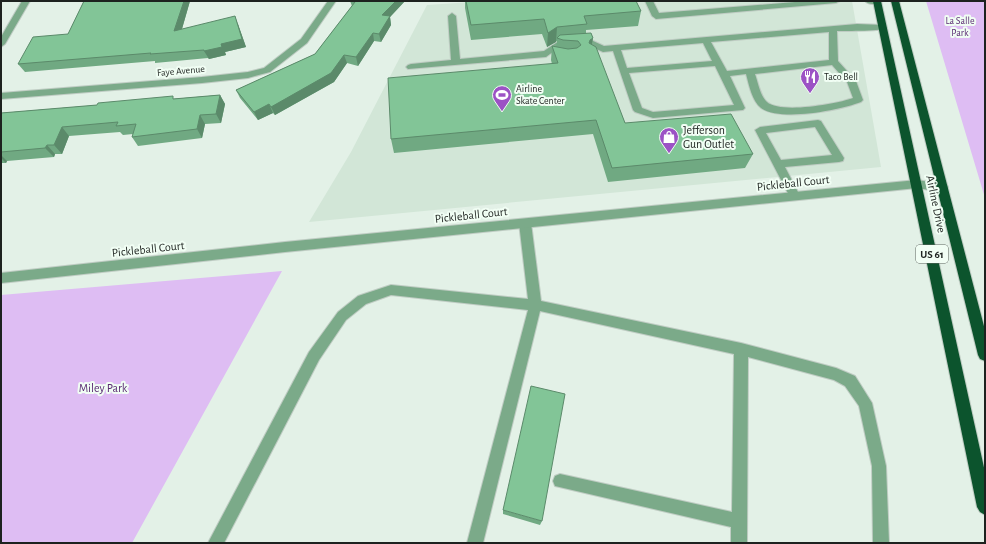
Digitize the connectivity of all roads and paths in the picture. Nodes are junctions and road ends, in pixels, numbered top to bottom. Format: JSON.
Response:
{"nodes":[{"id":1,"x":26,"y":1,"type":"edge"},
{"id":2,"x":332,"y":1,"type":"edge"},
{"id":3,"x":649,"y":1,"type":"edge"},
{"id":4,"x":836,"y":1,"type":"edge"},
{"id":5,"x":869,"y":1,"type":"edge"},
{"id":6,"x":877,"y":1,"type":"edge"},
{"id":7,"x":895,"y":1,"type":"edge"},
{"id":8,"x":452,"y":16,"type":"dead end"},
{"id":9,"x":883,"y":28,"type":"junction"},
{"id":10,"x":833,"y":29,"type":"junction"},
{"id":11,"x":705,"y":39,"type":"junction"},
{"id":12,"x":1,"y":44,"type":"edge"},
{"id":13,"x":616,"y":47,"type":"junction"},
{"id":14,"x":546,"y":54,"type":"junction"},
{"id":15,"x":560,"y":59,"type":"edge"},
{"id":16,"x":834,"y":62,"type":"junction"},
{"id":17,"x":456,"y":63,"type":"junction"},
{"id":18,"x":718,"y":63,"type":"junction"},
{"id":19,"x":411,"y":67,"type":"dead end"},
{"id":20,"x":624,"y":71,"type":"junction"},
{"id":21,"x":750,"y":71,"type":"junction"},
{"id":22,"x":724,"y":74,"type":"junction"},
{"id":23,"x":1,"y":96,"type":"edge"},
{"id":24,"x":779,"y":164,"type":"junction"},
{"id":25,"x":917,"y":184,"type":"junction"},
{"id":26,"x":943,"y":188,"type":"junction"},
{"id":27,"x":795,"y":196,"type":"junction"},
{"id":28,"x":525,"y":223,"type":"junction"},
{"id":29,"x":1,"y":278,"type":"edge"},
{"id":30,"x":535,"y":305,"type":"junction"},
{"id":31,"x":741,"y":349,"type":"junction"},
{"id":32,"x":985,"y":356,"type":"edge"},
{"id":33,"x":560,"y":481,"type":"dead end"},
{"id":34,"x":985,"y":507,"type":"edge"},
{"id":35,"x":739,"y":521,"type":"junction"},
{"id":36,"x":216,"y":543,"type":"edge"},
{"id":37,"x":475,"y":543,"type":"edge"},
{"id":38,"x":739,"y":543,"type":"edge"},
{"id":39,"x":881,"y":543,"type":"edge"}],
"edges":[{"from":1,"to":12,"type":"street"},
{"from":2,"to":23,"type":"street","name":"Faye Avenue"},
{"from":3,"to":4,"type":"street"},
{"from":5,"to":6,"type":"street"},
{"from":6,"to":9,"type":"highway","name":"Airline Drive","number":"US 61"},
{"from":7,"to":26,"type":"highway","name":"Airline Drive","number":"US 61"},
{"from":8,"to":17,"type":"street"},
{"from":9,"to":10,"type":"street"},
{"from":9,"to":25,"type":"highway","name":"Airline Drive","number":"US 61"},
{"from":10,"to":11,"type":"street"},
{"from":10,"to":16,"type":"street"},
{"from":11,"to":13,"type":"street"},
{"from":11,"to":18,"type":"street"},
{"from":13,"to":14,"type":"street"},
{"from":13,"to":20,"type":"street"},
{"from":14,"to":15,"type":"street"},
{"from":14,"to":17,"type":"street"},
{"from":16,"to":21,"type":"street"},
{"from":16,"to":21,"type":"street"},
{"from":17,"to":19,"type":"street"},
{"from":18,"to":20,"type":"street"},
{"from":18,"to":22,"type":"street"},
{"from":20,"to":22,"type":"street"},
{"from":21,"to":22,"type":"street"},
{"from":24,"to":24,"type":"street"},
{"from":24,"to":27,"type":"street"},
{"from":25,"to":26,"type":"street","name":"Pickleball Court"},
{"from":25,"to":27,"type":"street","name":"Pickleball Court"},
{"from":25,"to":34,"type":"highway","name":"Airline Drive","number":"US 61"},
{"from":26,"to":32,"type":"highway","name":"Airline Drive","number":"US 61"},
{"from":27,"to":28,"type":"street","name":"Pickleball Court"},
{"from":28,"to":29,"type":"street","name":"Pickleball Court"},
{"from":28,"to":30,"type":"street"},
{"from":30,"to":31,"type":"street"},
{"from":30,"to":36,"type":"street"},
{"from":30,"to":37,"type":"street"},
{"from":31,"to":35,"type":"street"},
{"from":31,"to":39,"type":"street"},
{"from":33,"to":35,"type":"street"},
{"from":35,"to":38,"type":"street"}]}
